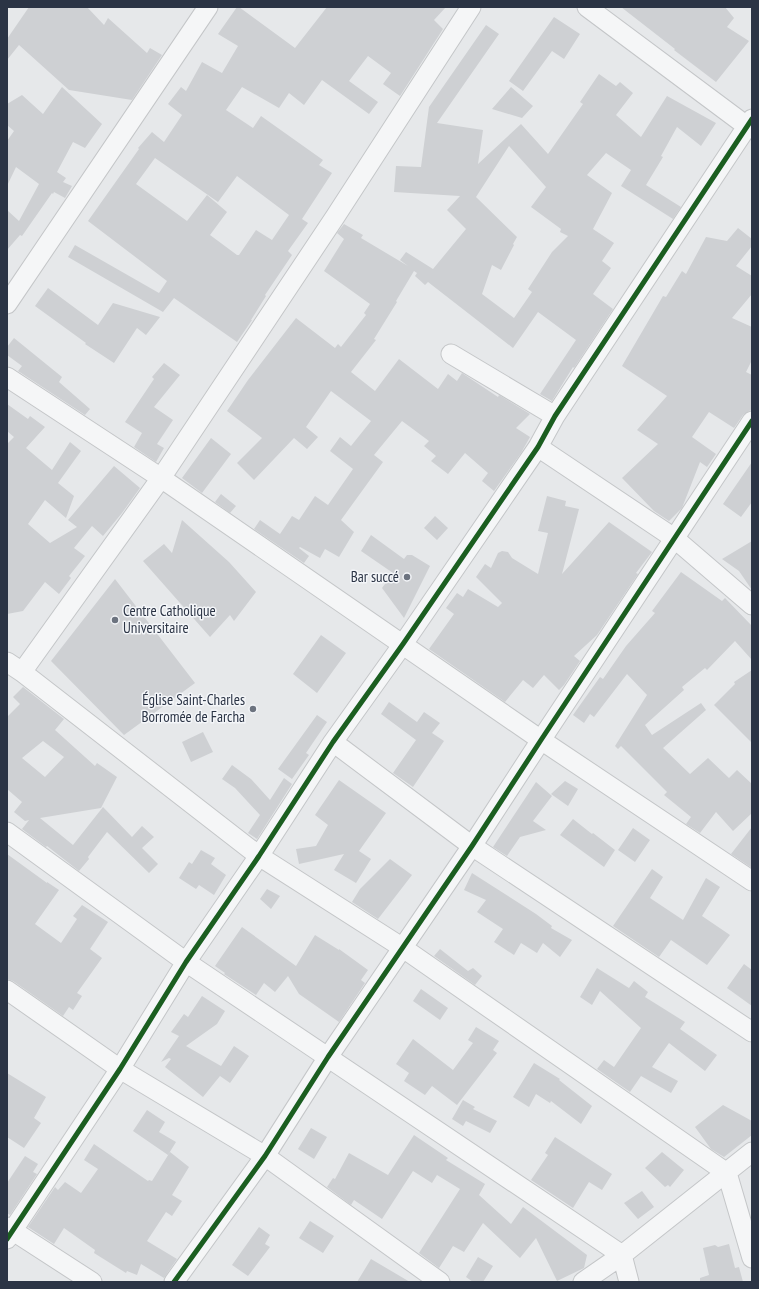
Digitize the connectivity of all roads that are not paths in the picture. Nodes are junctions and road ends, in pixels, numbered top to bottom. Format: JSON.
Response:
{"nodes":[{"id":1,"x":208,"y":7,"type":"edge"},
{"id":2,"x":471,"y":7,"type":"edge"},
{"id":3,"x":586,"y":7,"type":"edge"},
{"id":4,"x":750,"y":123,"type":"edge"},
{"id":5,"x":7,"y":304,"type":"edge"},
{"id":6,"x":451,"y":354,"type":"dead end"},
{"id":7,"x":7,"y":377,"type":"edge"},
{"id":8,"x":555,"y":416,"type":"junction"},
{"id":9,"x":752,"y":421,"type":"edge"},
{"id":10,"x":538,"y":447,"type":"junction"},
{"id":11,"x":161,"y":478,"type":"junction"},
{"id":12,"x":674,"y":538,"type":"junction"},
{"id":13,"x":752,"y":605,"type":"edge"},
{"id":14,"x":403,"y":644,"type":"junction"},
{"id":15,"x":14,"y":667,"type":"edge"},
{"id":16,"x":541,"y":740,"type":"junction"},
{"id":17,"x":333,"y":742,"type":"junction"},
{"id":18,"x":7,"y":832,"type":"edge"},
{"id":19,"x":472,"y":846,"type":"junction"},
{"id":20,"x":259,"y":856,"type":"junction"},
{"id":21,"x":752,"y":881,"type":"edge"},
{"id":22,"x":402,"y":948,"type":"junction"},
{"id":23,"x":186,"y":962,"type":"junction"},
{"id":24,"x":7,"y":990,"type":"edge"},
{"id":25,"x":752,"y":1032,"type":"edge"},
{"id":26,"x":328,"y":1057,"type":"junction"},
{"id":27,"x":120,"y":1069,"type":"junction"},
{"id":28,"x":752,"y":1152,"type":"edge"},
{"id":29,"x":264,"y":1156,"type":"junction"},
{"id":30,"x":727,"y":1173,"type":"junction"},
{"id":31,"x":9,"y":1232,"type":"edge"},
{"id":32,"x":622,"y":1255,"type":"junction"},
{"id":33,"x":752,"y":1258,"type":"edge"},
{"id":34,"x":92,"y":1282,"type":"edge"},
{"id":35,"x":174,"y":1282,"type":"edge"},
{"id":36,"x":440,"y":1282,"type":"edge"},
{"id":37,"x":583,"y":1282,"type":"edge"},
{"id":38,"x":629,"y":1282,"type":"edge"}],
"edges":[{"from":1,"to":5,"type":"street"},
{"from":2,"to":11,"type":"street"},
{"from":3,"to":4,"type":"street"},
{"from":4,"to":8,"type":"street"},
{"from":6,"to":8,"type":"street"},
{"from":7,"to":11,"type":"street"},
{"from":8,"to":10,"type":"street"},
{"from":9,"to":12,"type":"street"},
{"from":10,"to":12,"type":"street"},
{"from":10,"to":14,"type":"street"},
{"from":11,"to":14,"type":"street"},
{"from":11,"to":15,"type":"street"},
{"from":12,"to":13,"type":"street"},
{"from":12,"to":16,"type":"street"},
{"from":14,"to":16,"type":"street"},
{"from":14,"to":17,"type":"street"},
{"from":15,"to":20,"type":"street"},
{"from":16,"to":19,"type":"street"},
{"from":16,"to":21,"type":"street"},
{"from":17,"to":19,"type":"street"},
{"from":17,"to":20,"type":"street"},
{"from":18,"to":23,"type":"street"},
{"from":19,"to":22,"type":"street"},
{"from":19,"to":25,"type":"street"},
{"from":20,"to":22,"type":"street"},
{"from":20,"to":23,"type":"street"},
{"from":22,"to":26,"type":"street"},
{"from":22,"to":30,"type":"street"},
{"from":23,"to":26,"type":"street"},
{"from":23,"to":27,"type":"street"},
{"from":24,"to":27,"type":"street"},
{"from":26,"to":29,"type":"street"},
{"from":26,"to":32,"type":"street"},
{"from":27,"to":29,"type":"street"},
{"from":27,"to":31,"type":"street"},
{"from":28,"to":30,"type":"street"},
{"from":29,"to":35,"type":"street"},
{"from":29,"to":36,"type":"street"},
{"from":30,"to":32,"type":"street"},
{"from":30,"to":33,"type":"street"},
{"from":31,"to":34,"type":"street"},
{"from":32,"to":37,"type":"street"},
{"from":32,"to":38,"type":"street"}]}
